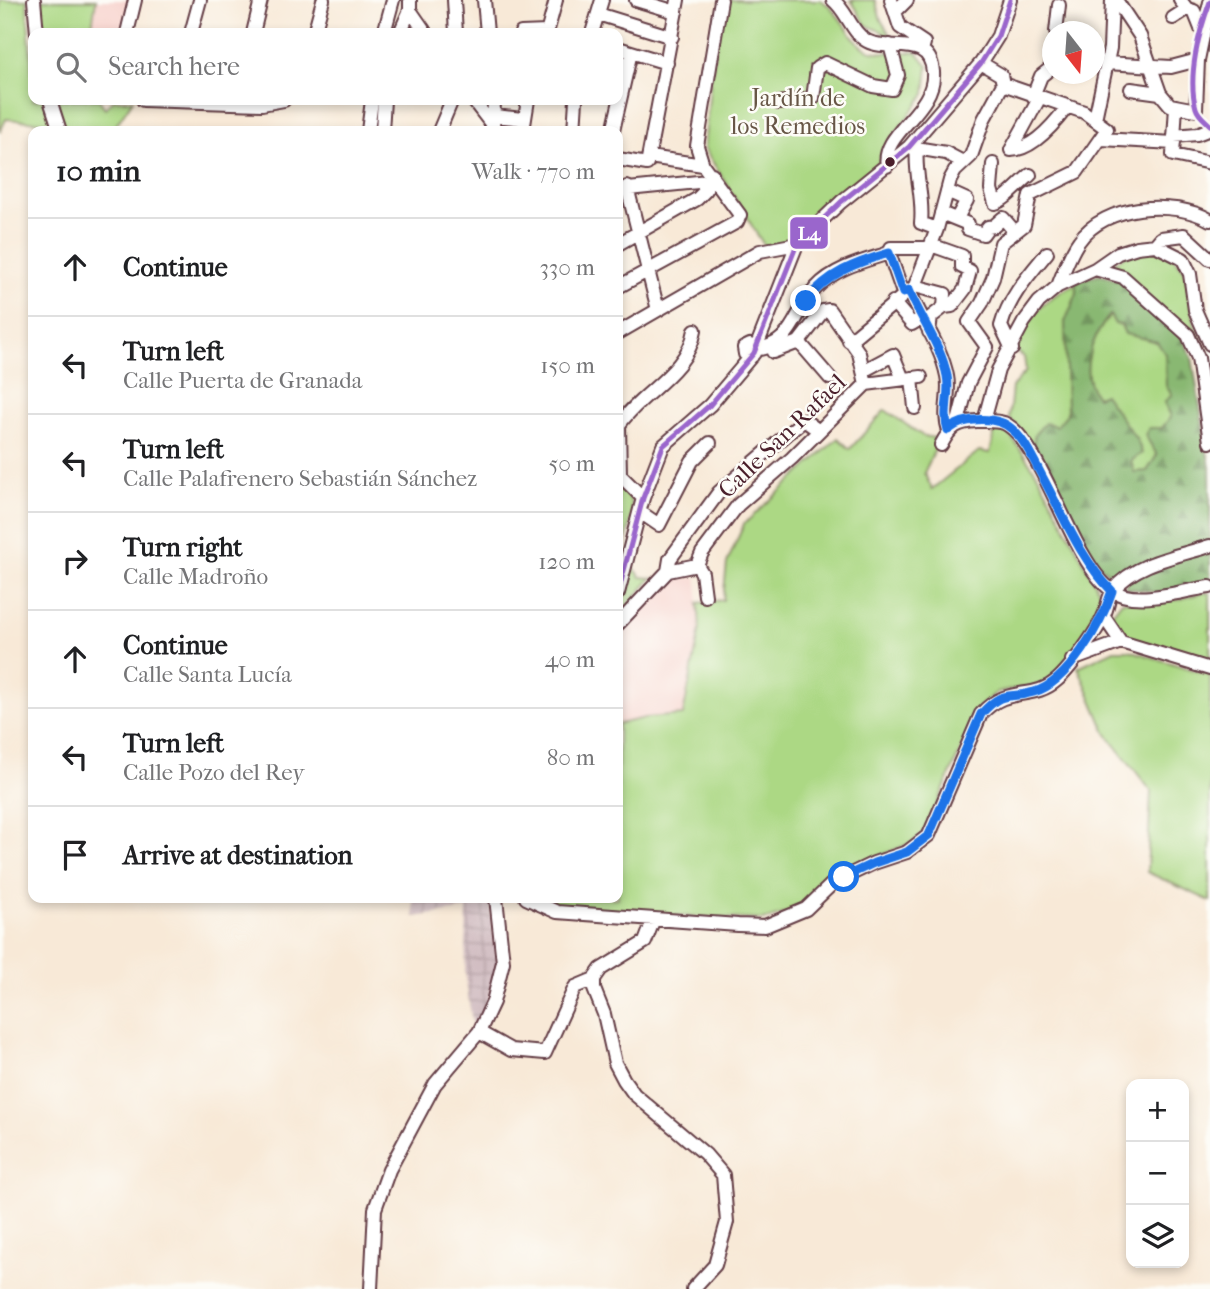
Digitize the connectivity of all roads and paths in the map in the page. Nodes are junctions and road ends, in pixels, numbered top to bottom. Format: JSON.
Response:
{"nodes":[{"id":1,"x":34,"y":0,"type":"edge"},
{"id":2,"x":135,"y":0,"type":"edge"},
{"id":3,"x":200,"y":0,"type":"edge"},
{"id":4,"x":261,"y":0,"type":"edge"},
{"id":5,"x":323,"y":0,"type":"edge"},
{"id":6,"x":393,"y":0,"type":"edge"},
{"id":7,"x":454,"y":0,"type":"edge"},
{"id":8,"x":484,"y":0,"type":"edge"},
{"id":9,"x":556,"y":0,"type":"edge"},
{"id":10,"x":602,"y":0,"type":"edge"},
{"id":11,"x":636,"y":0,"type":"edge"},
{"id":12,"x":720,"y":0,"type":"edge"},
{"id":13,"x":833,"y":0,"type":"edge"},
{"id":14,"x":907,"y":0,"type":"edge"},
{"id":15,"x":1010,"y":0,"type":"edge"},
{"id":16,"x":1114,"y":0,"type":"edge"},
{"id":17,"x":1058,"y":2,"type":"edge"},
{"id":18,"x":1209,"y":3,"type":"edge"},
{"id":19,"x":1184,"y":4,"type":"edge"},
{"id":20,"x":410,"y":5,"type":"edge"},
{"id":21,"x":677,"y":6,"type":"edge"},
{"id":22,"x":893,"y":6,"type":"edge"},
{"id":23,"x":598,"y":14,"type":"junction"},
{"id":24,"x":1173,"y":19,"type":"dead end"},
{"id":25,"x":1057,"y":21,"type":"edge"},
{"id":26,"x":37,"y":28,"type":"edge"},
{"id":27,"x":128,"y":28,"type":"edge"},
{"id":28,"x":192,"y":28,"type":"edge"},
{"id":29,"x":254,"y":28,"type":"edge"},
{"id":30,"x":315,"y":28,"type":"edge"},
{"id":31,"x":385,"y":28,"type":"edge"},
{"id":32,"x":402,"y":28,"type":"edge"},
{"id":33,"x":423,"y":28,"type":"edge"},
{"id":34,"x":456,"y":28,"type":"edge"},
{"id":35,"x":487,"y":28,"type":"edge"},
{"id":36,"x":548,"y":28,"type":"edge"},
{"id":37,"x":594,"y":28,"type":"edge"},
{"id":38,"x":1203,"y":33,"type":"junction"},
{"id":39,"x":671,"y":37,"type":"junction"},
{"id":40,"x":890,"y":45,"type":"junction"},
{"id":41,"x":623,"y":50,"type":"edge"},
{"id":42,"x":922,"y":50,"type":"junction"},
{"id":43,"x":631,"y":52,"type":"junction"},
{"id":44,"x":1105,"y":57,"type":"edge"},
{"id":45,"x":1198,"y":60,"type":"junction"},
{"id":46,"x":667,"y":63,"type":"junction"},
{"id":47,"x":981,"y":63,"type":"junction"},
{"id":48,"x":1151,"y":66,"type":"junction"},
{"id":49,"x":1105,"y":70,"type":"edge"},
{"id":50,"x":1042,"y":75,"type":"edge"},
{"id":51,"x":1000,"y":78,"type":"junction"},
{"id":52,"x":1100,"y":84,"type":"edge"},
{"id":53,"x":623,"y":87,"type":"edge"},
{"id":54,"x":1131,"y":89,"type":"dead end"},
{"id":55,"x":1160,"y":93,"type":"junction"},
{"id":56,"x":1036,"y":97,"type":"junction"},
{"id":57,"x":779,"y":103,"type":"dead end"},
{"id":58,"x":52,"y":105,"type":"edge"},
{"id":59,"x":371,"y":105,"type":"edge"},
{"id":60,"x":384,"y":105,"type":"edge"},
{"id":61,"x":450,"y":105,"type":"edge"},
{"id":62,"x":477,"y":105,"type":"edge"},
{"id":63,"x":494,"y":105,"type":"edge"},
{"id":64,"x":527,"y":105,"type":"edge"},
{"id":65,"x":576,"y":105,"type":"edge"},
{"id":66,"x":619,"y":105,"type":"edge"},
{"id":67,"x":1067,"y":107,"type":"junction"},
{"id":68,"x":1176,"y":107,"type":"junction"},
{"id":69,"x":1196,"y":110,"type":"junction"},
{"id":70,"x":1095,"y":119,"type":"junction"},
{"id":71,"x":494,"y":125,"type":"edge"},
{"id":72,"x":523,"y":125,"type":"edge"},
{"id":73,"x":58,"y":126,"type":"edge"},
{"id":74,"x":369,"y":126,"type":"edge"},
{"id":75,"x":382,"y":126,"type":"edge"},
{"id":76,"x":441,"y":126,"type":"edge"},
{"id":77,"x":574,"y":126,"type":"edge"},
{"id":78,"x":614,"y":126,"type":"edge"},
{"id":79,"x":1210,"y":127,"type":"edge"},
{"id":80,"x":1104,"y":134,"type":"junction"},
{"id":81,"x":1174,"y":139,"type":"junction"},
{"id":82,"x":913,"y":148,"type":"junction"},
{"id":83,"x":1011,"y":150,"type":"junction"},
{"id":84,"x":649,"y":157,"type":"junction"},
{"id":85,"x":967,"y":159,"type":"junction"},
{"id":86,"x":623,"y":160,"type":"edge"},
{"id":87,"x":1210,"y":163,"type":"edge"},
{"id":88,"x":993,"y":164,"type":"junction"},
{"id":89,"x":887,"y":166,"type":"junction"},
{"id":90,"x":708,"y":173,"type":"junction"},
{"id":91,"x":1030,"y":175,"type":"dead end"},
{"id":92,"x":623,"y":188,"type":"edge"},
{"id":93,"x":623,"y":191,"type":"edge"},
{"id":94,"x":947,"y":191,"type":"junction"},
{"id":95,"x":995,"y":204,"type":"junction"},
{"id":96,"x":942,"y":213,"type":"junction"},
{"id":97,"x":957,"y":218,"type":"junction"},
{"id":98,"x":1210,"y":220,"type":"edge"},
{"id":99,"x":988,"y":227,"type":"junction"},
{"id":100,"x":937,"y":229,"type":"junction"},
{"id":101,"x":639,"y":232,"type":"junction"},
{"id":102,"x":1014,"y":232,"type":"junction"},
{"id":103,"x":623,"y":241,"type":"edge"},
{"id":104,"x":797,"y":244,"type":"junction"},
{"id":105,"x":1155,"y":245,"type":"junction"},
{"id":106,"x":931,"y":246,"type":"junction"},
{"id":107,"x":889,"y":253,"type":"junction"},
{"id":108,"x":1046,"y":253,"type":"dead end"},
{"id":109,"x":1210,"y":259,"type":"edge"},
{"id":110,"x":1095,"y":269,"type":"junction"},
{"id":111,"x":647,"y":271,"type":"junction"},
{"id":112,"x":623,"y":285,"type":"edge"},
{"id":113,"x":1058,"y":286,"type":"junction"},
{"id":114,"x":905,"y":293,"type":"junction"},
{"id":115,"x":944,"y":307,"type":"junction"},
{"id":116,"x":658,"y":310,"type":"junction"},
{"id":117,"x":920,"y":318,"type":"junction"},
{"id":118,"x":623,"y":330,"type":"edge"},
{"id":119,"x":695,"y":330,"type":"dead end"},
{"id":120,"x":929,"y":332,"type":"junction"},
{"id":121,"x":849,"y":341,"type":"junction"},
{"id":122,"x":799,"y":342,"type":"junction"},
{"id":123,"x":1210,"y":344,"type":"edge"},
{"id":124,"x":1012,"y":349,"type":"junction"},
{"id":125,"x":750,"y":351,"type":"junction"},
{"id":126,"x":830,"y":378,"type":"dead end"},
{"id":127,"x":864,"y":378,"type":"junction"},
{"id":128,"x":912,"y":378,"type":"junction"},
{"id":129,"x":915,"y":408,"type":"dead end"},
{"id":130,"x":623,"y":421,"type":"edge"},
{"id":131,"x":984,"y":421,"type":"junction"},
{"id":132,"x":953,"y":426,"type":"junction"},
{"id":133,"x":819,"y":431,"type":"junction"},
{"id":134,"x":1210,"y":442,"type":"edge"},
{"id":135,"x":710,"y":443,"type":"dead end"},
{"id":136,"x":941,"y":445,"type":"dead end"},
{"id":137,"x":623,"y":478,"type":"edge"},
{"id":138,"x":643,"y":498,"type":"junction"},
{"id":139,"x":640,"y":512,"type":"junction"},
{"id":140,"x":1210,"y":546,"type":"edge"},
{"id":141,"x":697,"y":565,"type":"junction"},
{"id":142,"x":668,"y":570,"type":"junction"},
{"id":143,"x":623,"y":575,"type":"edge"},
{"id":144,"x":1210,"y":587,"type":"edge"},
{"id":145,"x":1112,"y":591,"type":"junction"},
{"id":146,"x":705,"y":596,"type":"dead end"},
{"id":147,"x":1104,"y":617,"type":"junction"},
{"id":148,"x":623,"y":619,"type":"edge"},
{"id":149,"x":1121,"y":642,"type":"junction"},
{"id":150,"x":1072,"y":660,"type":"junction"},
{"id":151,"x":1210,"y":670,"type":"edge"},
{"id":152,"x":497,"y":903,"type":"edge"},
{"id":153,"x":537,"y":903,"type":"edge"},
{"id":154,"x":653,"y":921,"type":"junction"},
{"id":155,"x":594,"y":979,"type":"junction"},
{"id":156,"x":479,"y":1032,"type":"junction"},
{"id":157,"x":371,"y":1289,"type":"edge"},
{"id":158,"x":693,"y":1289,"type":"edge"}],
"edges":[{"from":1,"to":26,"type":"street"},
{"from":2,"to":27,"type":"street"},
{"from":3,"to":28,"type":"street"},
{"from":4,"to":29,"type":"street"},
{"from":5,"to":30,"type":"street"},
{"from":6,"to":31,"type":"street"},
{"from":7,"to":34,"type":"street"},
{"from":8,"to":35,"type":"street"},
{"from":9,"to":36,"type":"street"},
{"from":10,"to":23,"type":"street"},
{"from":11,"to":21,"type":"street"},
{"from":12,"to":90,"type":"street"},
{"from":13,"to":40,"type":"street"},
{"from":14,"to":22,"type":"street"},
{"from":15,"to":47,"type":"street"},
{"from":16,"to":44,"type":"street"},
{"from":16,"to":48,"type":"street"},
{"from":17,"to":25,"type":"street"},
{"from":18,"to":38,"type":"street"},
{"from":19,"to":24,"type":"street"},
{"from":19,"to":38,"type":"street"},
{"from":20,"to":32,"type":"street"},
{"from":20,"to":33,"type":"street"},
{"from":21,"to":39,"type":"street"},
{"from":22,"to":42,"type":"street"},
{"from":23,"to":37,"type":"street"},
{"from":23,"to":39,"type":"street"},
{"from":38,"to":45,"type":"street"},
{"from":39,"to":46,"type":"street"},
{"from":40,"to":42,"type":"street"},
{"from":40,"to":57,"type":"street"},
{"from":41,"to":43,"type":"street"},
{"from":42,"to":89,"type":"street"},
{"from":43,"to":46,"type":"street"},
{"from":43,"to":53,"type":"street"},
{"from":45,"to":48,"type":"street"},
{"from":45,"to":69,"type":"street"},
{"from":46,"to":84,"type":"street"},
{"from":47,"to":51,"type":"street"},
{"from":47,"to":82,"type":"street"},
{"from":48,"to":49,"type":"street"},
{"from":48,"to":55,"type":"street"},
{"from":50,"to":56,"type":"street"},
{"from":51,"to":56,"type":"street"},
{"from":51,"to":85,"type":"street"},
{"from":52,"to":70,"type":"street"},
{"from":54,"to":55,"type":"street"},
{"from":55,"to":68,"type":"street"},
{"from":56,"to":67,"type":"street"},
{"from":56,"to":83,"type":"street"},
{"from":58,"to":73,"type":"street"},
{"from":59,"to":74,"type":"street"},
{"from":60,"to":75,"type":"street"},
{"from":61,"to":76,"type":"street"},
{"from":62,"to":71,"type":"street"},
{"from":63,"to":71,"type":"street"},
{"from":64,"to":72,"type":"street"},
{"from":65,"to":77,"type":"street"},
{"from":66,"to":78,"type":"street"},
{"from":67,"to":70,"type":"street"},
{"from":67,"to":83,"type":"street"},
{"from":68,"to":69,"type":"street"},
{"from":68,"to":81,"type":"street"},
{"from":69,"to":79,"type":"street"},
{"from":70,"to":80,"type":"street"},
{"from":71,"to":72,"type":"street"},
{"from":79,"to":81,"type":"street"},
{"from":80,"to":81,"type":"street"},
{"from":80,"to":102,"type":"street"},
{"from":81,"to":87,"type":"street"},
{"from":82,"to":85,"type":"street"},
{"from":82,"to":89,"type":"street"},
{"from":82,"to":100,"type":"street"},
{"from":83,"to":88,"type":"street"},
{"from":84,"to":86,"type":"street"},
{"from":84,"to":90,"type":"street"},
{"from":85,"to":88,"type":"street"},
{"from":85,"to":94,"type":"street"},
{"from":88,"to":95,"type":"street"},
{"from":89,"to":104,"type":"street"},
{"from":90,"to":92,"type":"street"},
{"from":90,"to":101,"type":"street"},
{"from":90,"to":111,"type":"street"},
{"from":91,"to":95,"type":"street"},
{"from":93,"to":101,"type":"street"},
{"from":94,"to":96,"type":"street"},
{"from":94,"to":97,"type":"street"},
{"from":95,"to":99,"type":"street"},
{"from":96,"to":97,"type":"street"},
{"from":96,"to":100,"type":"street"},
{"from":97,"to":99,"type":"street"},
{"from":98,"to":113,"type":"street"},
{"from":99,"to":102,"type":"street"},
{"from":100,"to":106,"type":"street"},
{"from":101,"to":103,"type":"street"},
{"from":101,"to":111,"type":"street"},
{"from":102,"to":132,"type":"street"},
{"from":104,"to":116,"type":"street"},
{"from":104,"to":125,"type":"street"},
{"from":105,"to":109,"type":"street"},
{"from":105,"to":110,"type":"street"},
{"from":105,"to":123,"type":"street"},
{"from":106,"to":107,"type":"street"},
{"from":106,"to":114,"type":"street"},
{"from":106,"to":115,"type":"street"},
{"from":107,"to":114,"type":"street"},
{"from":107,"to":125,"type":"street"},
{"from":108,"to":124,"type":"street"},
{"from":110,"to":113,"type":"street"},
{"from":110,"to":134,"type":"street"},
{"from":111,"to":112,"type":"street"},
{"from":111,"to":116,"type":"street"},
{"from":113,"to":124,"type":"street"},
{"from":114,"to":115,"type":"street"},
{"from":114,"to":117,"type":"street"},
{"from":114,"to":117,"type":"street"},
{"from":114,"to":121,"type":"street"},
{"from":115,"to":120,"type":"street"},
{"from":116,"to":118,"type":"street"},
{"from":117,"to":120,"type":"street"},
{"from":119,"to":130,"type":"street"},
{"from":120,"to":132,"type":"street"},
{"from":121,"to":122,"type":"street"},
{"from":121,"to":127,"type":"street"},
{"from":122,"to":125,"type":"street"},
{"from":122,"to":126,"type":"street"},
{"from":124,"to":131,"type":"street"},
{"from":125,"to":138,"type":"street"},
{"from":127,"to":128,"type":"street","name":"Calle San Rafael"},
{"from":127,"to":128,"type":"street"},
{"from":127,"to":133,"type":"street","name":"Calle San Rafael"},
{"from":128,"to":129,"type":"street"},
{"from":131,"to":132,"type":"street"},
{"from":131,"to":145,"type":"street"},
{"from":132,"to":136,"type":"street"},
{"from":133,"to":141,"type":"street","name":"Calle San Rafael"},
{"from":133,"to":142,"type":"street"},
{"from":135,"to":139,"type":"street"},
{"from":137,"to":138,"type":"street"},
{"from":138,"to":139,"type":"street"},
{"from":139,"to":143,"type":"street"},
{"from":140,"to":145,"type":"street"},
{"from":141,"to":142,"type":"street"},
{"from":141,"to":146,"type":"street"},
{"from":142,"to":148,"type":"street"},
{"from":144,"to":145,"type":"street"},
{"from":145,"to":147,"type":"street"},
{"from":147,"to":149,"type":"street"},
{"from":147,"to":150,"type":"street"},
{"from":149,"to":150,"type":"street"},
{"from":149,"to":151,"type":"street"},
{"from":150,"to":154,"type":"street"},
{"from":152,"to":156,"type":"street"},
{"from":153,"to":154,"type":"street"},
{"from":154,"to":155,"type":"street"},
{"from":155,"to":156,"type":"street"},
{"from":155,"to":158,"type":"street"},
{"from":156,"to":157,"type":"street"}]}
